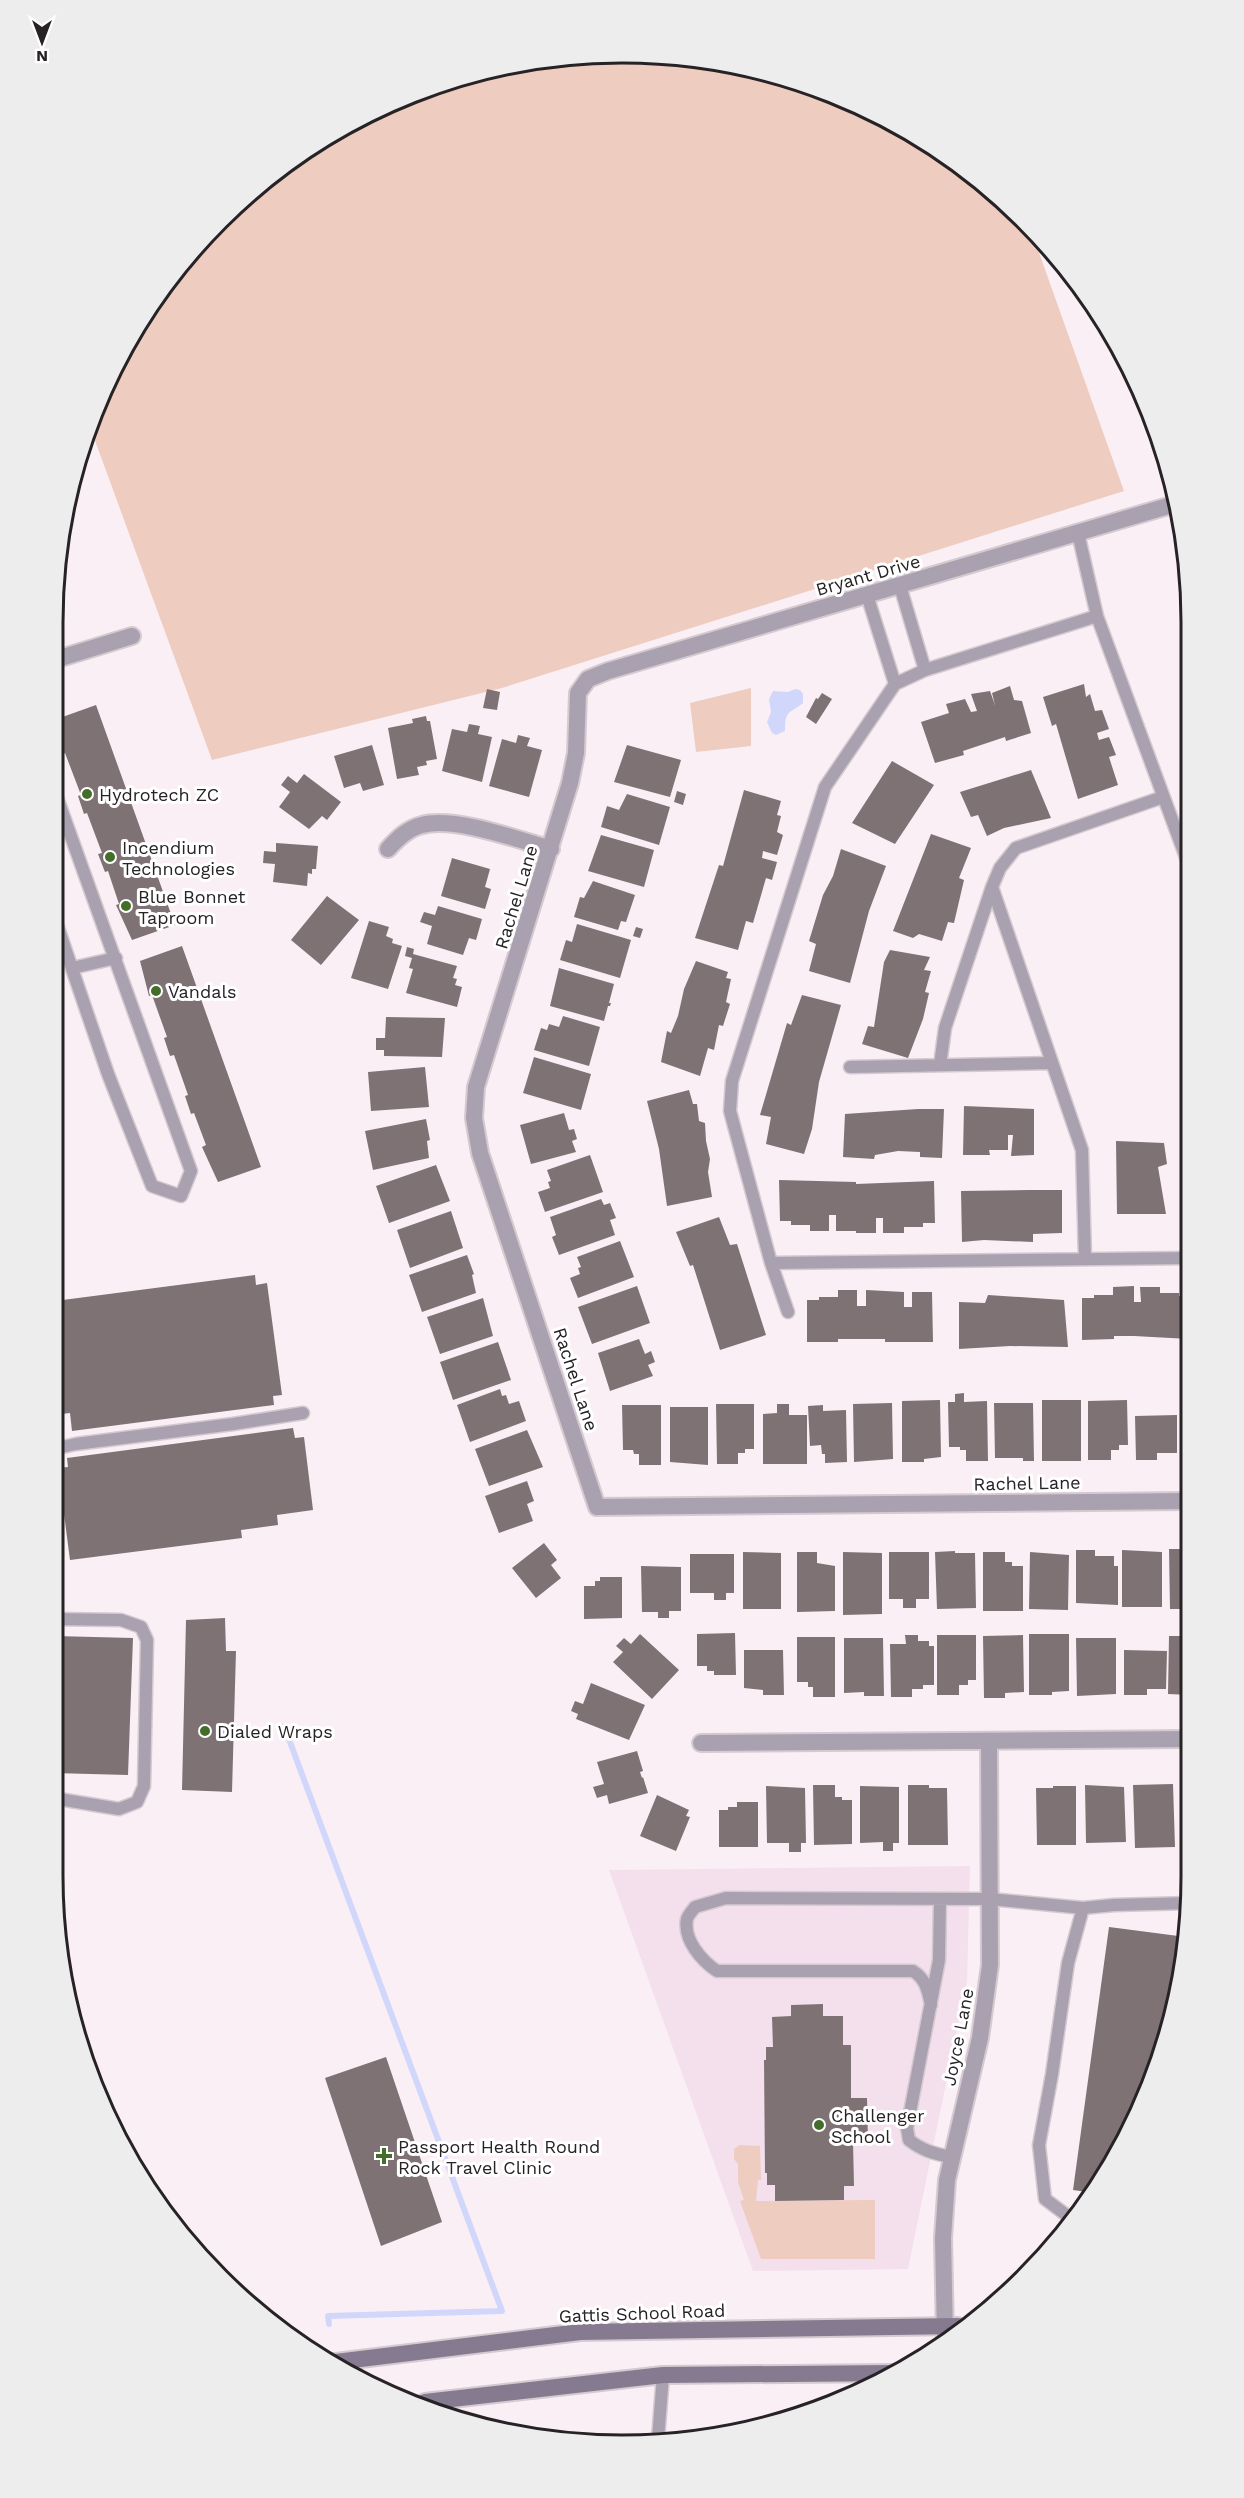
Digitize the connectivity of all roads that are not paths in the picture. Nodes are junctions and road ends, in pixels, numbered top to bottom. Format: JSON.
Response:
{"nodes":[{"id":1,"x":1168,"y":506,"type":"edge"},
{"id":2,"x":1078,"y":533,"type":"junction"},
{"id":3,"x":900,"y":586,"type":"junction"},
{"id":4,"x":867,"y":595,"type":"junction"},
{"id":5,"x":1097,"y":616,"type":"junction"},
{"id":6,"x":132,"y":636,"type":"dead end"},
{"id":7,"x":63,"y":657,"type":"edge"},
{"id":8,"x":925,"y":670,"type":"junction"},
{"id":9,"x":895,"y":684,"type":"junction"},
{"id":10,"x":578,"y":693,"type":"joint"},
{"id":11,"x":1163,"y":797,"type":"junction"},
{"id":12,"x":63,"y":814,"type":"edge"},
{"id":13,"x":1181,"y":845,"type":"edge"},
{"id":14,"x":388,"y":849,"type":"dead end"},
{"id":15,"x":551,"y":849,"type":"junction"},
{"id":16,"x":992,"y":887,"type":"junction"},
{"id":17,"x":63,"y":942,"type":"edge"},
{"id":18,"x":116,"y":958,"type":"junction"},
{"id":19,"x":72,"y":968,"type":"junction"},
{"id":20,"x":1052,"y":1063,"type":"junction"},
{"id":21,"x":940,"y":1065,"type":"junction"},
{"id":22,"x":850,"y":1068,"type":"dead end"},
{"id":23,"x":1181,"y":1257,"type":"edge"},
{"id":24,"x":1085,"y":1258,"type":"junction"},
{"id":25,"x":771,"y":1263,"type":"junction"},
{"id":26,"x":788,"y":1312,"type":"dead end"},
{"id":27,"x":303,"y":1413,"type":"dead end"},
{"id":28,"x":63,"y":1447,"type":"edge"},
{"id":29,"x":1181,"y":1501,"type":"edge"},
{"id":30,"x":63,"y":1619,"type":"edge"},
{"id":31,"x":1181,"y":1739,"type":"edge"},
{"id":32,"x":989,"y":1742,"type":"junction"},
{"id":33,"x":701,"y":1743,"type":"dead end"},
{"id":34,"x":63,"y":1800,"type":"edge"},
{"id":35,"x":940,"y":1899,"type":"junction"},
{"id":36,"x":990,"y":1899,"type":"junction"},
{"id":37,"x":1180,"y":1903,"type":"edge"},
{"id":38,"x":1083,"y":1908,"type":"junction"},
{"id":39,"x":931,"y":2005,"type":"junction"},
{"id":40,"x":952,"y":2157,"type":"junction"},
{"id":41,"x":1066,"y":2215,"type":"edge"},
{"id":42,"x":949,"y":2329,"type":"edge"},
{"id":43,"x":947,"y":2330,"type":"edge"},
{"id":44,"x":344,"y":2361,"type":"edge"},
{"id":45,"x":876,"y":2373,"type":"edge"},
{"id":46,"x":663,"y":2375,"type":"junction"},
{"id":47,"x":432,"y":2401,"type":"edge"},
{"id":48,"x":657,"y":2434,"type":"edge"}],
"edges":[{"from":1,"to":2,"type":"street","name":"Bryant Drive"},
{"from":2,"to":3,"type":"street","name":"Bryant Drive"},
{"from":2,"to":5,"type":"lane"},
{"from":3,"to":4,"type":"street","name":"Bryant Drive"},
{"from":3,"to":8,"type":"lane"},
{"from":4,"to":9,"type":"lane"},
{"from":4,"to":10,"type":"street","name":"Bryant Drive"},
{"from":5,"to":8,"type":"lane"},
{"from":5,"to":11,"type":"lane"},
{"from":6,"to":7,"type":"street"},
{"from":8,"to":9,"type":"lane"},
{"from":9,"to":25,"type":"lane"},
{"from":10,"to":15,"type":"street","name":"Rachel Lane"},
{"from":11,"to":13,"type":"lane"},
{"from":11,"to":16,"type":"lane"},
{"from":12,"to":18,"type":"lane"},
{"from":14,"to":15,"type":"street"},
{"from":15,"to":29,"type":"street","name":"Rachel Lane"},
{"from":16,"to":20,"type":"lane"},
{"from":16,"to":21,"type":"lane"},
{"from":17,"to":19,"type":"lane"},
{"from":18,"to":19,"type":"lane"},
{"from":18,"to":19,"type":"lane"},
{"from":20,"to":21,"type":"lane"},
{"from":20,"to":24,"type":"lane"},
{"from":21,"to":22,"type":"lane"},
{"from":23,"to":24,"type":"lane"},
{"from":24,"to":25,"type":"lane"},
{"from":25,"to":26,"type":"lane"},
{"from":27,"to":28,"type":"lane"},
{"from":30,"to":34,"type":"lane"},
{"from":31,"to":32,"type":"street"},
{"from":32,"to":33,"type":"street"},
{"from":32,"to":36,"type":"street","name":"Joyce Lane"},
{"from":35,"to":36,"type":"lane"},
{"from":35,"to":39,"type":"lane"},
{"from":35,"to":39,"type":"lane"},
{"from":36,"to":38,"type":"lane"},
{"from":36,"to":40,"type":"street","name":"Joyce Lane"},
{"from":37,"to":38,"type":"lane"},
{"from":38,"to":41,"type":"lane"},
{"from":39,"to":40,"type":"lane"},
{"from":40,"to":42,"type":"street","name":"Joyce Lane"},
{"from":43,"to":44,"type":"main road","name":"Gattis School Road"},
{"from":45,"to":46,"type":"main road"},
{"from":46,"to":47,"type":"main road"},
{"from":46,"to":48,"type":"lane"}]}
